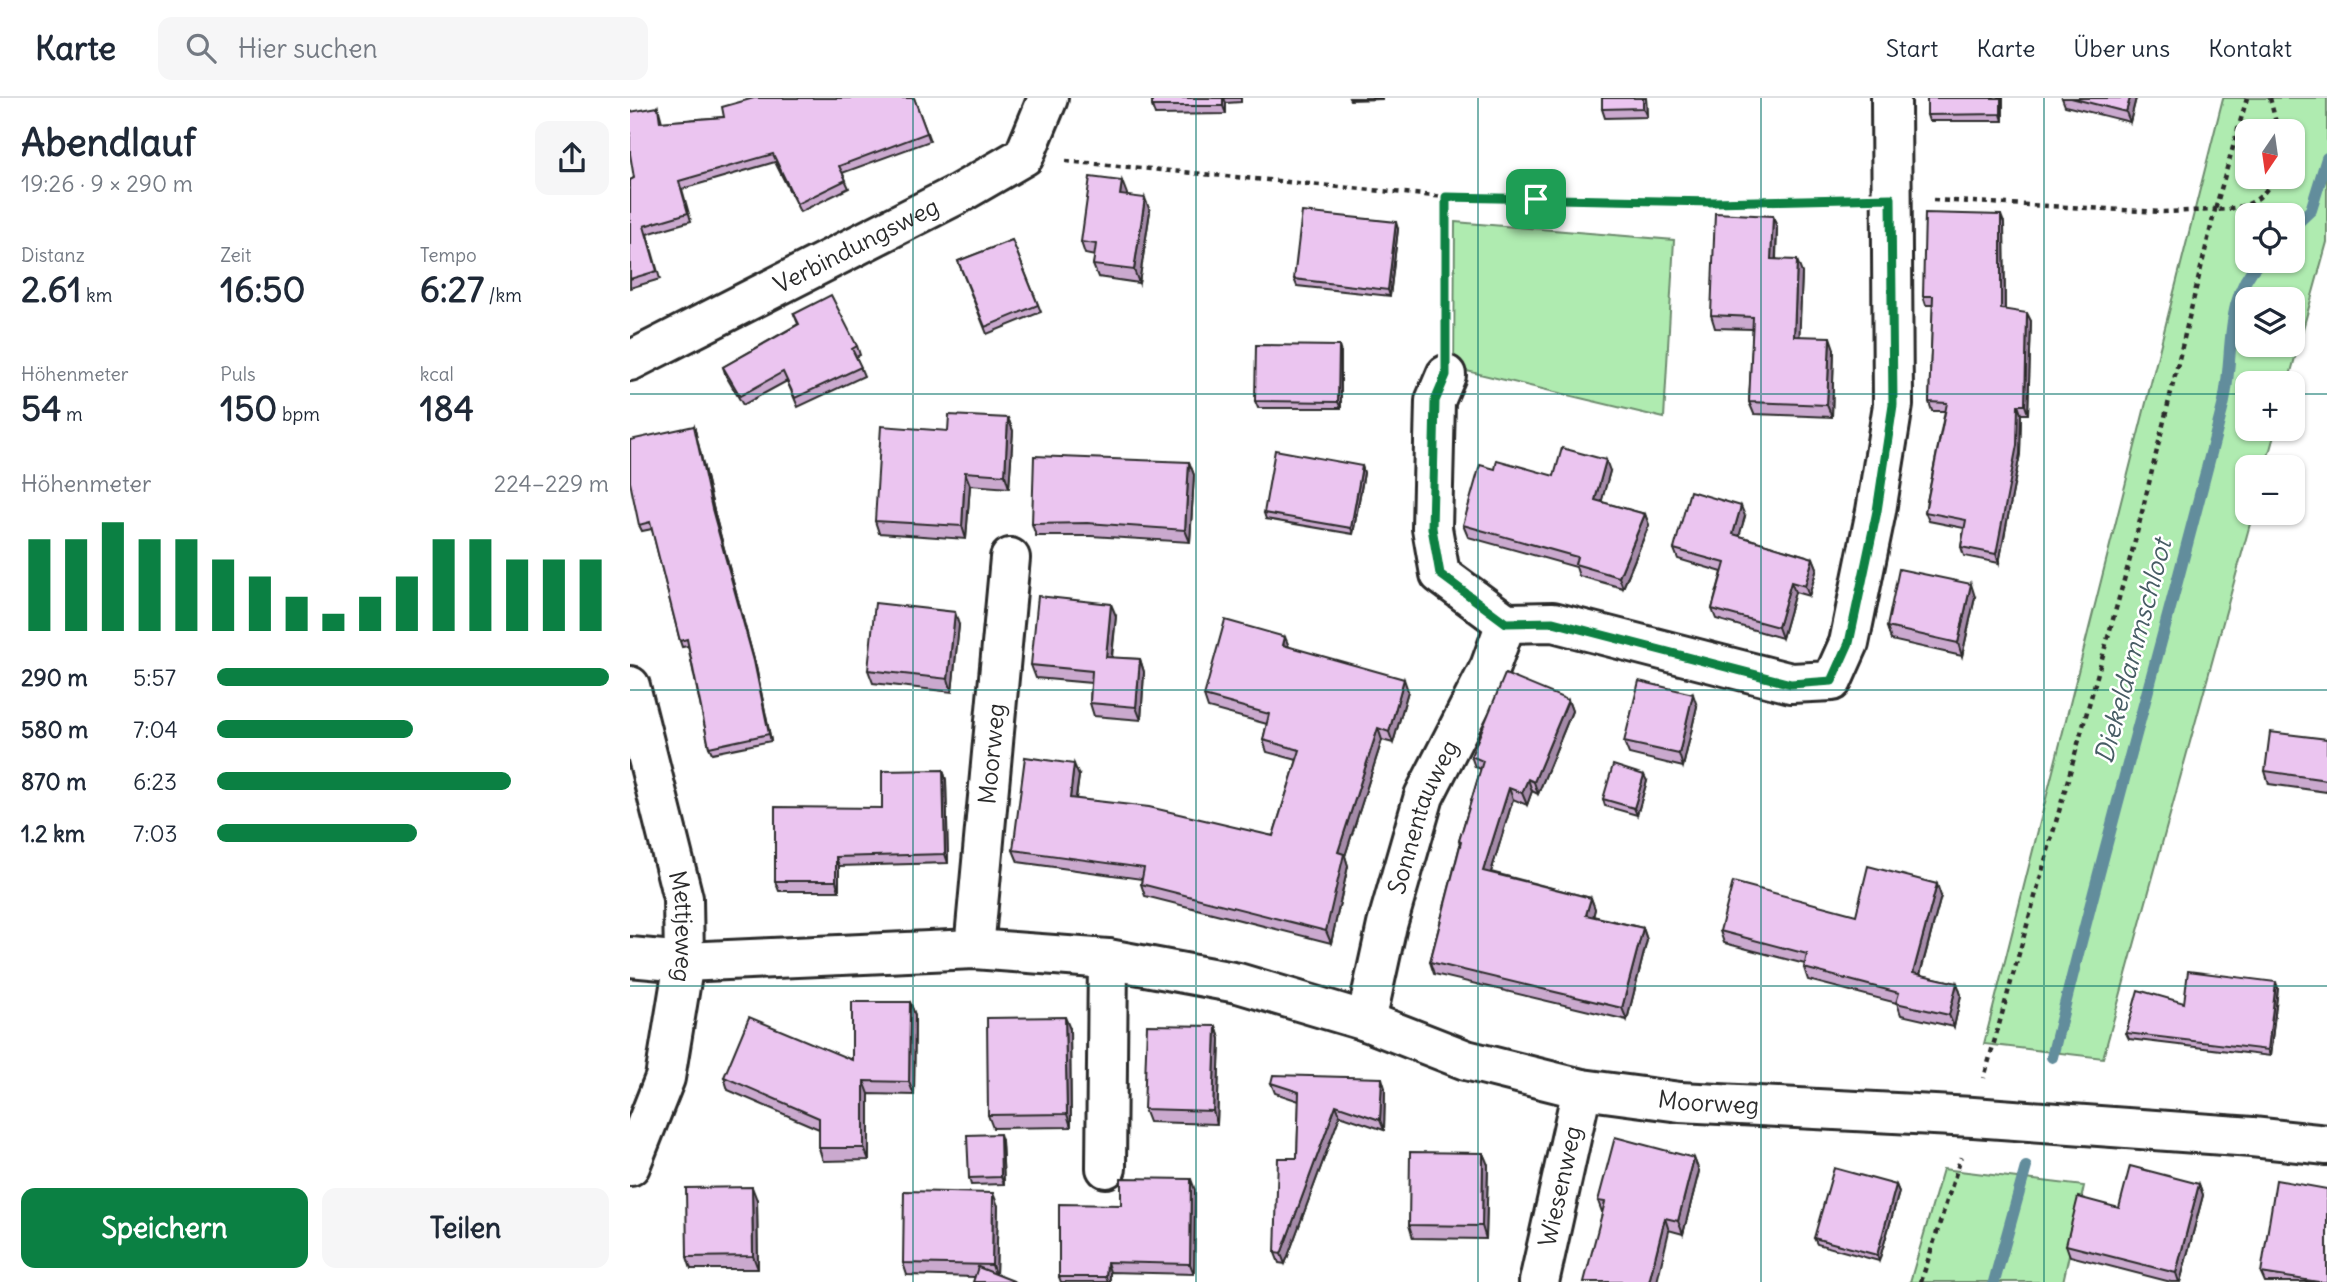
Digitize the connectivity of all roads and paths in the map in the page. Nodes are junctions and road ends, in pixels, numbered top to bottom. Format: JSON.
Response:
{"nodes":[{"id":1,"x":1048,"y":98,"type":"edge"},
{"id":2,"x":1891,"y":98,"type":"edge"},
{"id":3,"x":2247,"y":98,"type":"edge"},
{"id":4,"x":2270,"y":98,"type":"edge"},
{"id":5,"x":2275,"y":119,"type":"edge"},
{"id":6,"x":1024,"y":156,"type":"junction"},
{"id":7,"x":2268,"y":189,"type":"edge"},
{"id":8,"x":1446,"y":197,"type":"junction"},
{"id":9,"x":1891,"y":198,"type":"junction"},
{"id":10,"x":2215,"y":210,"type":"junction"},
{"id":11,"x":630,"y":361,"type":"edge"},
{"id":12,"x":1446,"y":375,"type":"joint"},
{"id":13,"x":1010,"y":558,"type":"dead end"},
{"id":14,"x":1506,"y":623,"type":"junction"},
{"id":15,"x":630,"y":686,"type":"edge"},
{"id":16,"x":974,"y":949,"type":"junction"},
{"id":17,"x":630,"y":957,"type":"edge"},
{"id":18,"x":1108,"y":959,"type":"junction"},
{"id":19,"x":684,"y":962,"type":"junction"},
{"id":20,"x":1366,"y":1021,"type":"junction"},
{"id":21,"x":1582,"y":1089,"type":"junction"},
{"id":22,"x":1973,"y":1116,"type":"junction"},
{"id":23,"x":2327,"y":1145,"type":"edge"},
{"id":24,"x":630,"y":1166,"type":"edge"},
{"id":25,"x":1106,"y":1168,"type":"dead end"},
{"id":26,"x":1539,"y":1282,"type":"edge"},
{"id":27,"x":1921,"y":1282,"type":"edge"}],
"edges":[{"from":1,"to":6,"type":"street"},
{"from":2,"to":9,"type":"street"},
{"from":3,"to":10,"type":"path"},
{"from":4,"to":5,"type":"path"},
{"from":6,"to":8,"type":"path"},
{"from":6,"to":11,"type":"street","name":"Verbindungsweg"},
{"from":7,"to":10,"type":"path"},
{"from":8,"to":9,"type":"path"},
{"from":8,"to":12,"type":"path"},
{"from":9,"to":10,"type":"path"},
{"from":9,"to":14,"type":"street"},
{"from":10,"to":22,"type":"path"},
{"from":12,"to":14,"type":"street"},
{"from":13,"to":16,"type":"street","name":"Moorweg"},
{"from":14,"to":20,"type":"street","name":"Sonnentauweg"},
{"from":15,"to":19,"type":"street","name":"Mettjeweg"},
{"from":16,"to":18,"type":"street","name":"Moorweg"},
{"from":16,"to":19,"type":"street","name":"Moorweg"},
{"from":17,"to":19,"type":"street","name":"Moorweg"},
{"from":18,"to":20,"type":"street","name":"Moorweg"},
{"from":18,"to":25,"type":"street"},
{"from":19,"to":24,"type":"street","name":"Mettjeweg"},
{"from":20,"to":21,"type":"street","name":"Moorweg"},
{"from":21,"to":22,"type":"street","name":"Moorweg"},
{"from":21,"to":26,"type":"street","name":"Wiesenweg"},
{"from":22,"to":23,"type":"street","name":"Moorweg"},
{"from":22,"to":27,"type":"path"}]}
